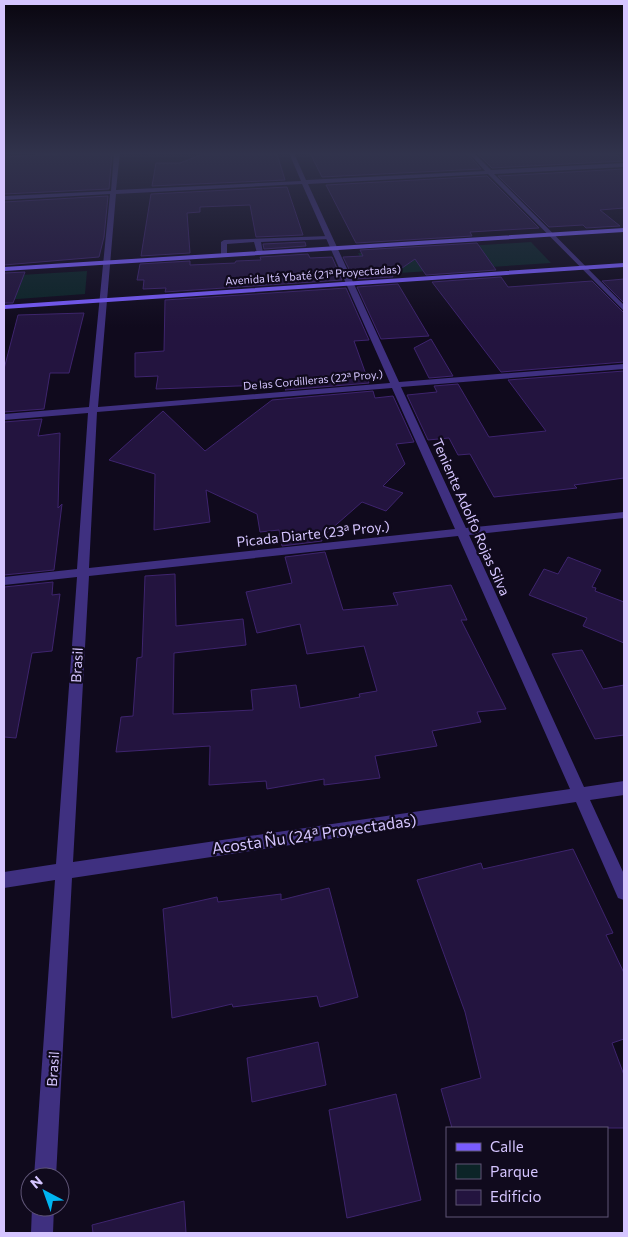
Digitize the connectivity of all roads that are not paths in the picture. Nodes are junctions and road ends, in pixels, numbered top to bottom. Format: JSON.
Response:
{"nodes":[{"id":1,"x":112,"y":211,"type":"edge"},
{"id":2,"x":316,"y":211,"type":"edge"},
{"id":3,"x":528,"y":211,"type":"edge"},
{"id":4,"x":624,"y":230,"type":"edge"},
{"id":5,"x":551,"y":234,"type":"junction"},
{"id":6,"x":257,"y":240,"type":"junction"},
{"id":7,"x":330,"y":243,"type":"junction"},
{"id":8,"x":260,"y":253,"type":"junction"},
{"id":9,"x":224,"y":255,"type":"junction"},
{"id":10,"x":107,"y":262,"type":"junction"},
{"id":11,"x":624,"y":265,"type":"edge"},
{"id":12,"x":583,"y":268,"type":"junction"},
{"id":13,"x":4,"y":269,"type":"edge"},
{"id":14,"x":349,"y":284,"type":"junction"},
{"id":15,"x":105,"y":300,"type":"junction"},
{"id":16,"x":4,"y":307,"type":"edge"},
{"id":17,"x":624,"y":309,"type":"edge"},
{"id":18,"x":624,"y":366,"type":"edge"},
{"id":19,"x":395,"y":385,"type":"junction"},
{"id":20,"x":93,"y":410,"type":"junction"},
{"id":21,"x":4,"y":417,"type":"edge"},
{"id":22,"x":624,"y":515,"type":"edge"},
{"id":23,"x":462,"y":533,"type":"junction"},
{"id":24,"x":82,"y":572,"type":"junction"},
{"id":25,"x":4,"y":581,"type":"edge"},
{"id":26,"x":624,"y":788,"type":"edge"},
{"id":27,"x":580,"y":794,"type":"junction"},
{"id":28,"x":66,"y":870,"type":"junction"},
{"id":29,"x":4,"y":880,"type":"edge"},
{"id":30,"x":624,"y":892,"type":"edge"},
{"id":31,"x":46,"y":1167,"type":"edge"},
{"id":32,"x":43,"y":1217,"type":"edge"},
{"id":33,"x":42,"y":1233,"type":"edge"}],
"edges":[{"from":1,"to":10,"type":"street","name":"Brasil"},
{"from":2,"to":7,"type":"street","name":"Teniente Adolfo Rojas Silva"},
{"from":3,"to":5,"type":"street"},
{"from":4,"to":5,"type":"main road","name":"Avenida Itá Ybaté (21ª Proyectadas)"},
{"from":5,"to":7,"type":"main road","name":"Avenida Itá Ybaté (21ª Proyectadas)"},
{"from":5,"to":12,"type":"street"},
{"from":6,"to":7,"type":"street"},
{"from":6,"to":8,"type":"street"},
{"from":6,"to":9,"type":"street"},
{"from":7,"to":8,"type":"main road","name":"Avenida Itá Ybaté (21ª Proyectadas)"},
{"from":7,"to":14,"type":"street","name":"Teniente Adolfo Rojas Silva"},
{"from":8,"to":9,"type":"main road","name":"Avenida Itá Ybaté (21ª Proyectadas)"},
{"from":9,"to":10,"type":"main road","name":"Avenida Itá Ybaté (21ª Proyectadas)"},
{"from":10,"to":13,"type":"main road","name":"Avenida Itá Ybaté (21ª Proyectadas)"},
{"from":10,"to":15,"type":"street","name":"Brasil"},
{"from":11,"to":12,"type":"main road","name":"Avenida Itá Ybaté (21ª Proyectadas)"},
{"from":12,"to":14,"type":"main road","name":"Avenida Itá Ybaté (21ª Proyectadas)"},
{"from":12,"to":17,"type":"street"},
{"from":14,"to":15,"type":"main road","name":"Avenida Itá Ybaté (21ª Proyectadas)"},
{"from":14,"to":19,"type":"street","name":"Teniente Adolfo Rojas Silva"},
{"from":15,"to":16,"type":"main road","name":"Avenida Itá Ybaté (21ª Proyectadas)"},
{"from":15,"to":20,"type":"street","name":"Brasil"},
{"from":18,"to":19,"type":"street","name":"De las Cordilleras (22ª Proy.)"},
{"from":19,"to":20,"type":"street","name":"De las Cordilleras (22ª Proy.)"},
{"from":19,"to":23,"type":"street","name":"Teniente Adolfo Rojas Silva"},
{"from":20,"to":21,"type":"street","name":"De las Cordilleras (22ª Proy.)"},
{"from":20,"to":24,"type":"street","name":"Brasil"},
{"from":22,"to":23,"type":"street","name":"Picada Diarte (23ª Proy.)"},
{"from":23,"to":24,"type":"street","name":"Picada Diarte (23ª Proy.)"},
{"from":23,"to":27,"type":"street","name":"Teniente Adolfo Rojas Silva"},
{"from":24,"to":25,"type":"street","name":"Picada Diarte (23ª Proy.)"},
{"from":24,"to":28,"type":"street","name":"Brasil"},
{"from":26,"to":27,"type":"street","name":"Acosta Ñu (24ª Proyectadas)"},
{"from":27,"to":28,"type":"street","name":"Acosta Ñu (24ª Proyectadas)"},
{"from":27,"to":30,"type":"street","name":"Teniente Adolfo Rojas Silva"},
{"from":28,"to":29,"type":"street","name":"Acosta Ñu (24ª Proyectadas)"},
{"from":28,"to":31,"type":"street","name":"Brasil"},
{"from":32,"to":33,"type":"street"}]}
